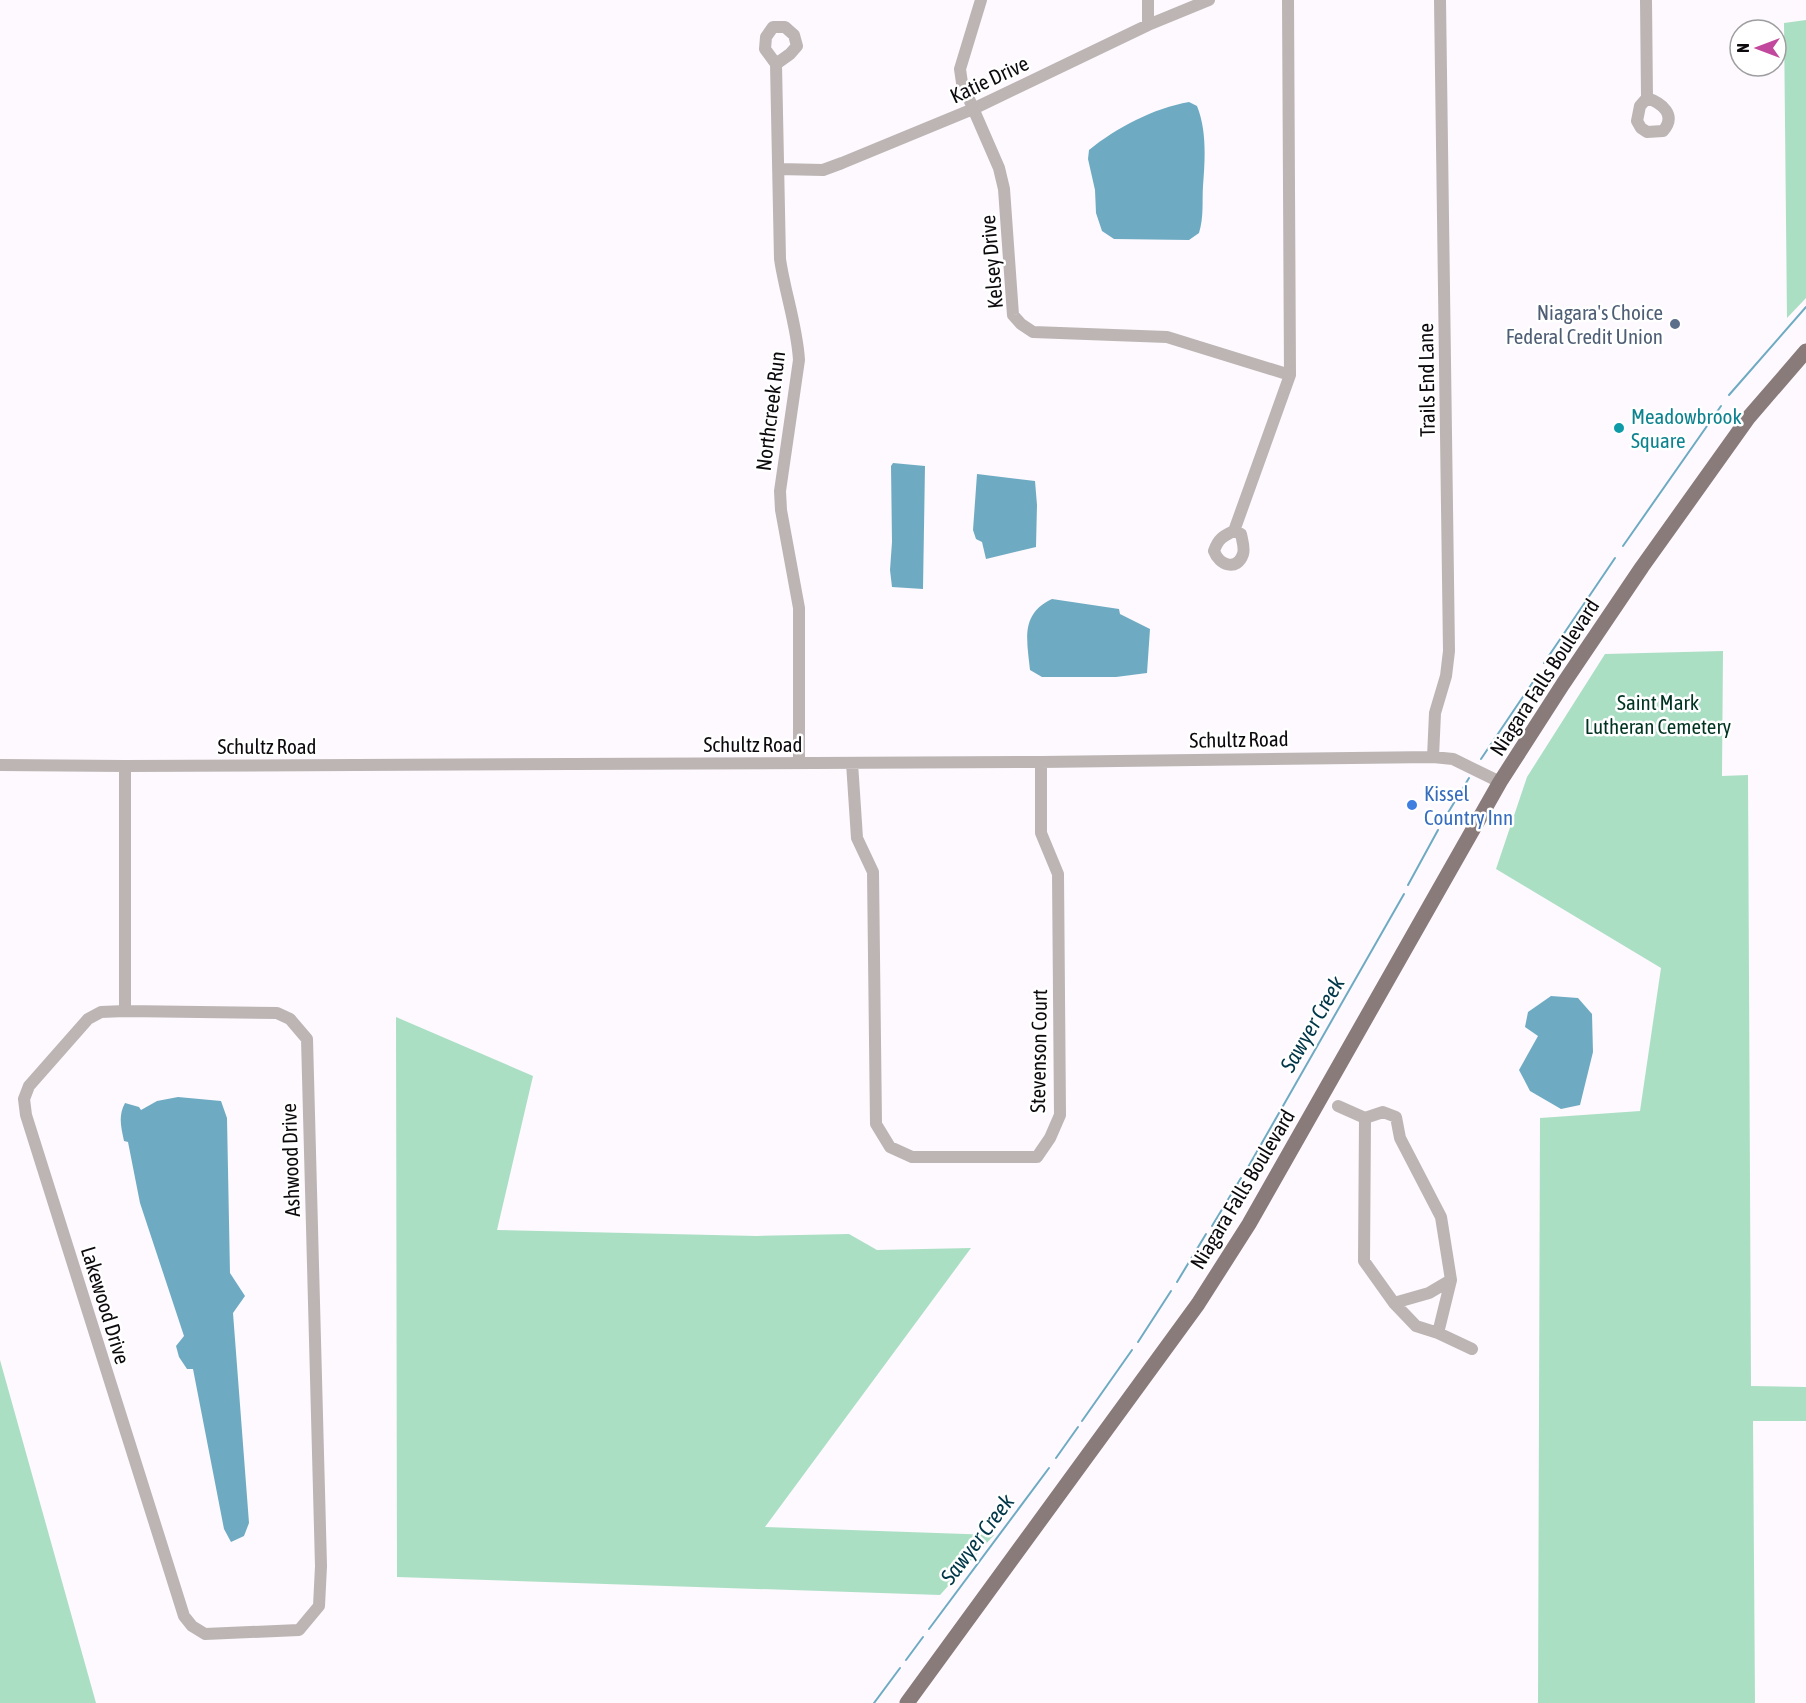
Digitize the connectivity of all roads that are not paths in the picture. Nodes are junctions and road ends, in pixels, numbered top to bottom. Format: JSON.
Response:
{"nodes":[{"id":1,"x":981,"y":0,"type":"edge"},
{"id":2,"x":1148,"y":0,"type":"edge"},
{"id":3,"x":1209,"y":0,"type":"edge"},
{"id":4,"x":1288,"y":0,"type":"edge"},
{"id":5,"x":1440,"y":0,"type":"edge"},
{"id":6,"x":1646,"y":0,"type":"edge"},
{"id":7,"x":1148,"y":25,"type":"junction"},
{"id":8,"x":776,"y":64,"type":"dead end"},
{"id":9,"x":1647,"y":98,"type":"dead end"},
{"id":10,"x":973,"y":109,"type":"junction"},
{"id":11,"x":779,"y":169,"type":"junction"},
{"id":12,"x":1806,"y":351,"type":"edge"},
{"id":13,"x":1290,"y":375,"type":"junction"},
{"id":14,"x":1234,"y":531,"type":"dead end"},
{"id":15,"x":1433,"y":757,"type":"junction"},
{"id":16,"x":1041,"y":762,"type":"junction"},
{"id":17,"x":799,"y":763,"type":"junction"},
{"id":18,"x":852,"y":763,"type":"junction"},
{"id":19,"x":0,"y":765,"type":"edge"},
{"id":20,"x":125,"y":766,"type":"junction"},
{"id":21,"x":1500,"y":783,"type":"junction"},
{"id":22,"x":125,"y":1011,"type":"junction"},
{"id":23,"x":1338,"y":1106,"type":"dead end"},
{"id":24,"x":1365,"y":1118,"type":"junction"},
{"id":25,"x":1451,"y":1280,"type":"junction"},
{"id":26,"x":1394,"y":1303,"type":"junction"},
{"id":27,"x":1438,"y":1333,"type":"junction"},
{"id":28,"x":1472,"y":1349,"type":"dead end"},
{"id":29,"x":219,"y":1635,"type":"joint"},
{"id":30,"x":907,"y":1703,"type":"edge"}],
"edges":[{"from":1,"to":10,"type":"street","name":"Kelsey Drive"},
{"from":2,"to":7,"type":"street"},
{"from":3,"to":7,"type":"street","name":"Katie Drive"},
{"from":4,"to":13,"type":"street"},
{"from":5,"to":15,"type":"street","name":"Trails End Lane"},
{"from":6,"to":9,"type":"street"},
{"from":7,"to":10,"type":"street","name":"Katie Drive"},
{"from":8,"to":11,"type":"street","name":"Northcreek Run"},
{"from":10,"to":11,"type":"street","name":"Katie Drive"},
{"from":10,"to":13,"type":"street","name":"Kelsey Drive"},
{"from":11,"to":17,"type":"street","name":"Northcreek Run"},
{"from":12,"to":21,"type":"main road","name":"Niagara Falls Boulevard"},
{"from":13,"to":14,"type":"street"},
{"from":15,"to":16,"type":"street","name":"Schultz Road"},
{"from":15,"to":21,"type":"street","name":"Schultz Road"},
{"from":16,"to":18,"type":"street","name":"Schultz Road"},
{"from":16,"to":18,"type":"street","name":"Stevenson Court"},
{"from":17,"to":18,"type":"street","name":"Schultz Road"},
{"from":17,"to":20,"type":"street","name":"Schultz Road"},
{"from":19,"to":20,"type":"street","name":"Schultz Road"},
{"from":20,"to":22,"type":"street"},
{"from":21,"to":30,"type":"main road","name":"Niagara Falls Boulevard"},
{"from":22,"to":29,"type":"street","name":"Lakewood Drive"},
{"from":22,"to":29,"type":"street","name":"Ashwood Drive"},
{"from":23,"to":24,"type":"street"},
{"from":24,"to":25,"type":"street"},
{"from":24,"to":26,"type":"street"},
{"from":25,"to":26,"type":"street"},
{"from":25,"to":27,"type":"street"},
{"from":26,"to":27,"type":"street"},
{"from":27,"to":28,"type":"street"}]}
